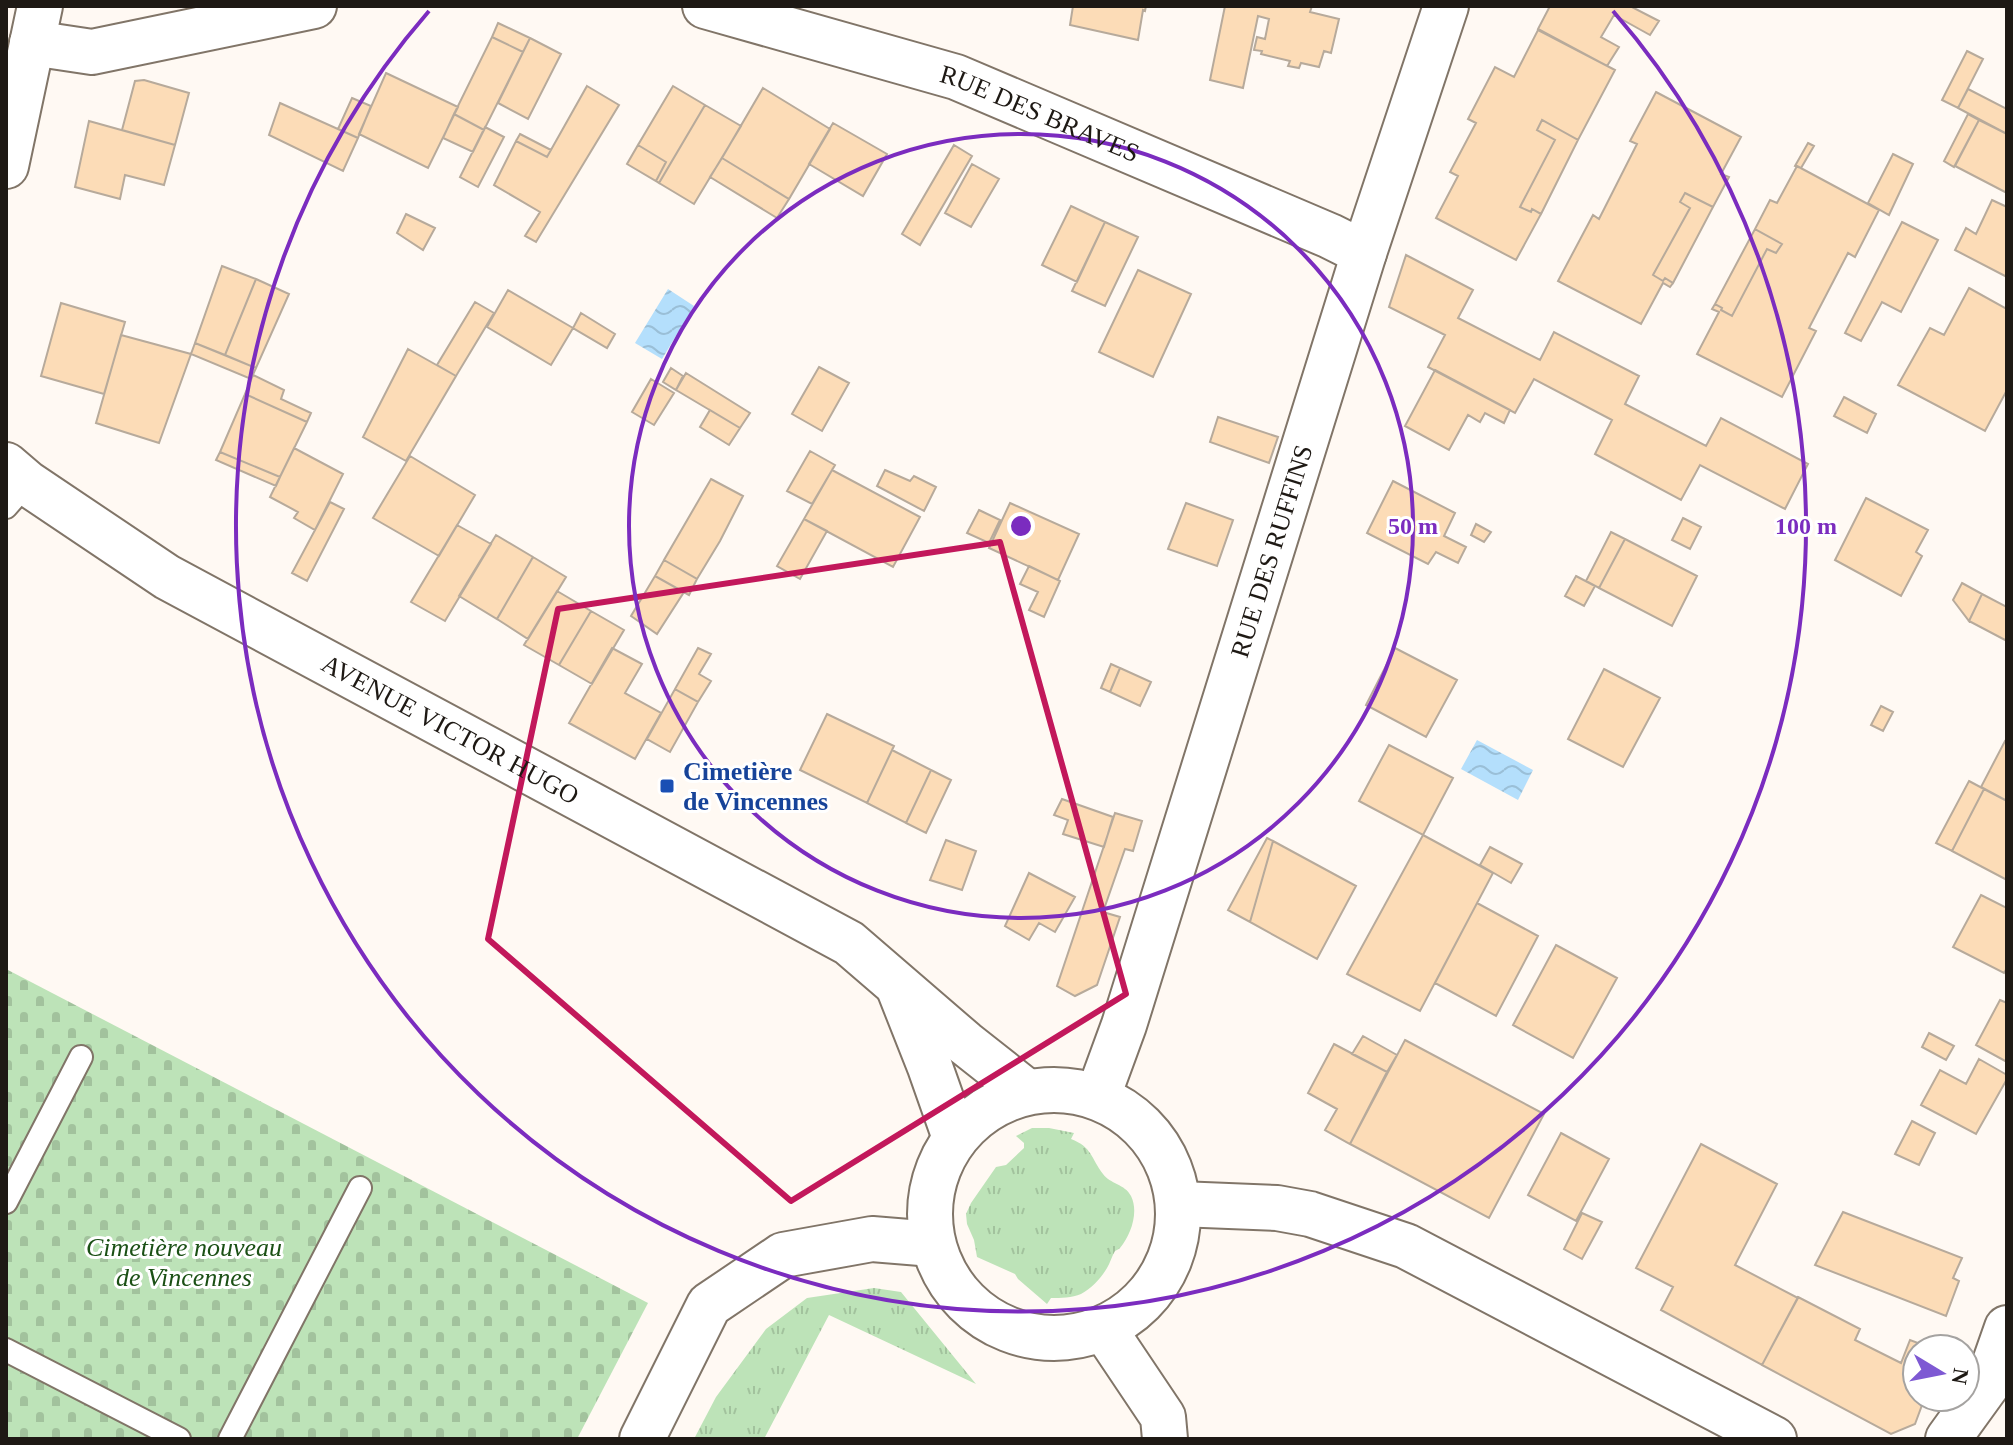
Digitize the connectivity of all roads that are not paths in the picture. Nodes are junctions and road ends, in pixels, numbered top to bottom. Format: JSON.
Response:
{"nodes":[{"id":1,"x":314,"y":6,"type":"edge"},
{"id":2,"x":705,"y":6,"type":"edge"},
{"id":3,"x":1446,"y":6,"type":"edge"},
{"id":4,"x":36,"y":24,"type":"edge"},
{"id":5,"x":6,"y":166,"type":"edge"},
{"id":6,"x":1364,"y":253,"type":"junction"},
{"id":7,"x":13,"y":485,"type":"edge"},
{"id":8,"x":898,"y":985,"type":"junction"},
{"id":9,"x":81,"y":1057,"type":"dead end"},
{"id":10,"x":1027,"y":1092,"type":"junction"},
{"id":11,"x":1098,"y":1096,"type":"junction"},
{"id":12,"x":955,"y":1138,"type":"junction"},
{"id":13,"x":360,"y":1188,"type":"dead end"},
{"id":14,"x":6,"y":1202,"type":"edge"},
{"id":15,"x":1179,"y":1204,"type":"junction"},
{"id":16,"x":933,"y":1244,"type":"junction"},
{"id":17,"x":2007,"y":1328,"type":"edge"},
{"id":18,"x":1104,"y":1329,"type":"junction"},
{"id":19,"x":6,"y":1350,"type":"edge"},
{"id":20,"x":1997,"y":1388,"type":"edge"},
{"id":21,"x":179,"y":1439,"type":"edge"},
{"id":22,"x":230,"y":1439,"type":"edge"},
{"id":23,"x":642,"y":1439,"type":"edge"},
{"id":24,"x":1165,"y":1439,"type":"edge"},
{"id":25,"x":1774,"y":1439,"type":"edge"},
{"id":26,"x":1948,"y":1439,"type":"edge"}],
"edges":[{"from":1,"to":4,"type":"main road"},
{"from":2,"to":6,"type":"main road","name":"RUE DES BRAVES"},
{"from":3,"to":6,"type":"main road","name":"RUE DES RUFFINS"},
{"from":4,"to":5,"type":"main road"},
{"from":6,"to":11,"type":"main road","name":"RUE DES RUFFINS"},
{"from":7,"to":8,"type":"main road","name":"AVENUE VICTOR HUGO"},
{"from":8,"to":10,"type":"main road","name":"AVENUE VICTOR HUGO"},
{"from":8,"to":12,"type":"main road","name":"AVENUE VICTOR HUGO"},
{"from":9,"to":14,"type":"lane"},
{"from":10,"to":11,"type":"main road"},
{"from":10,"to":12,"type":"main road"},
{"from":11,"to":15,"type":"main road"},
{"from":12,"to":16,"type":"main road"},
{"from":13,"to":22,"type":"lane"},
{"from":15,"to":18,"type":"main road"},
{"from":15,"to":25,"type":"main road"},
{"from":16,"to":18,"type":"main road"},
{"from":16,"to":23,"type":"main road"},
{"from":17,"to":20,"type":"main road"},
{"from":18,"to":24,"type":"main road"},
{"from":19,"to":21,"type":"lane"},
{"from":20,"to":26,"type":"main road"}]}
